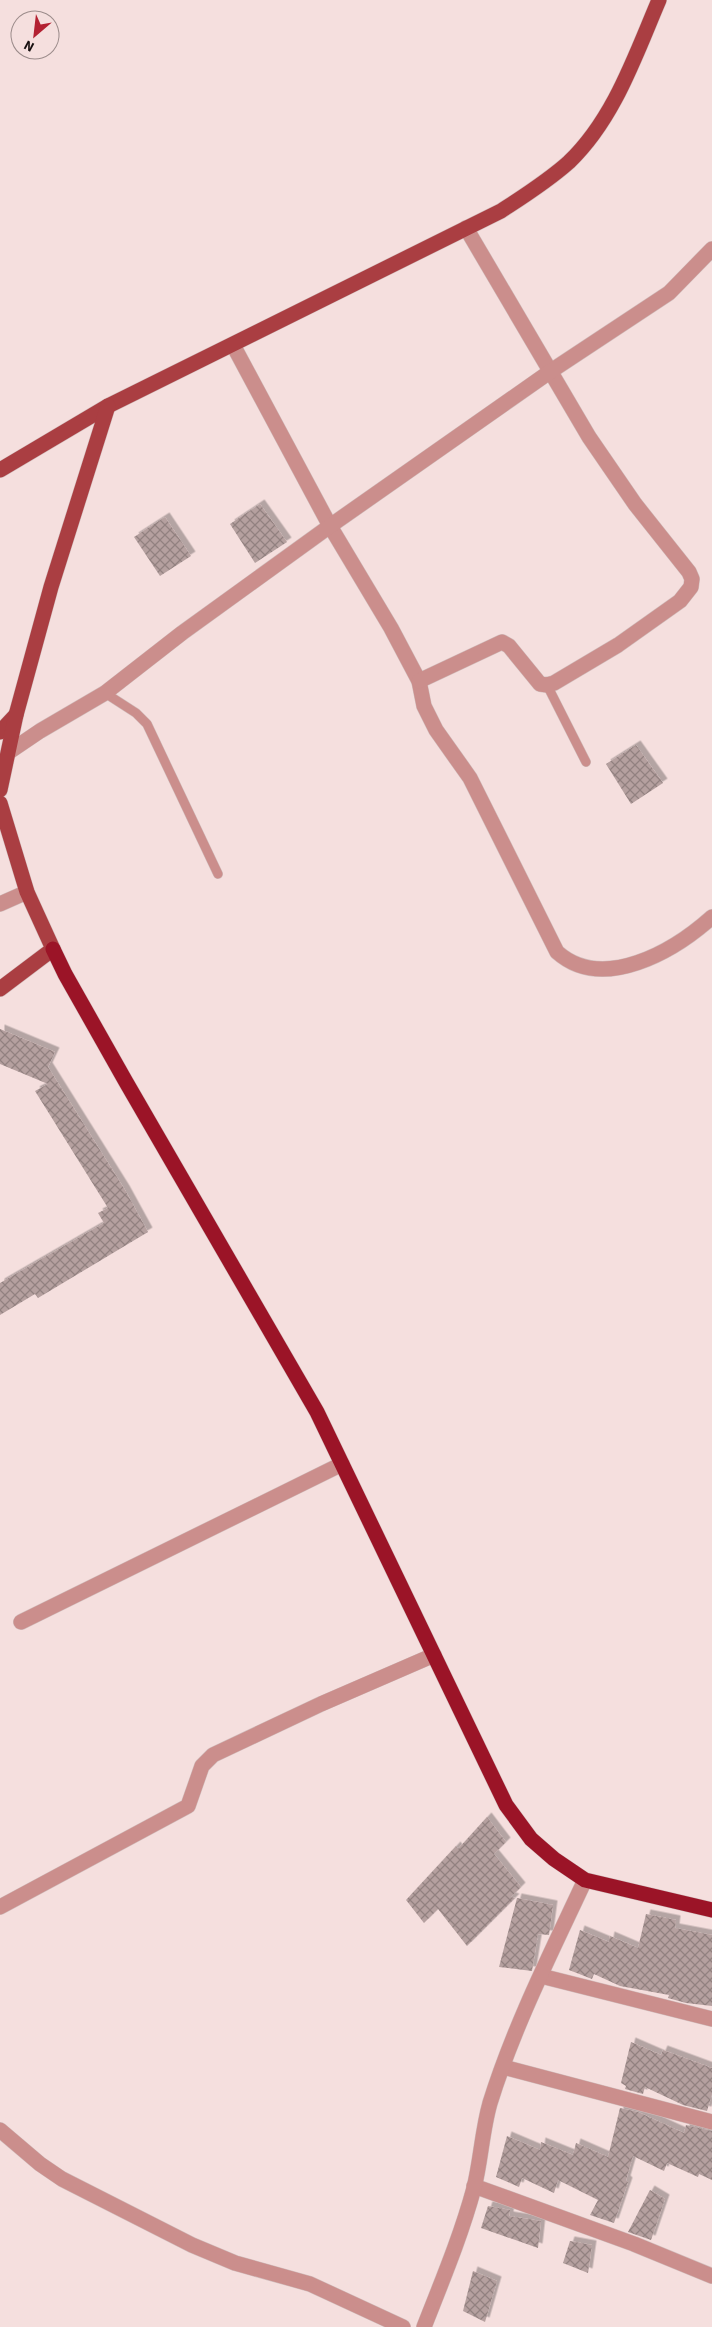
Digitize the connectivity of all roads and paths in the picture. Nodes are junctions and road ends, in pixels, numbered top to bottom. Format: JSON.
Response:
{"nodes":[{"id":1,"x":659,"y":0,"type":"edge"},
{"id":2,"x":466,"y":228,"type":"junction"},
{"id":3,"x":712,"y":249,"type":"edge"},
{"id":4,"x":233,"y":345,"type":"junction"},
{"id":5,"x":551,"y":371,"type":"junction"},
{"id":6,"x":108,"y":406,"type":"junction"},
{"id":7,"x":0,"y":470,"type":"edge"},
{"id":8,"x":330,"y":526,"type":"junction"},
{"id":9,"x":420,"y":681,"type":"junction"},
{"id":10,"x":547,"y":686,"type":"junction"},
{"id":11,"x":105,"y":693,"type":"junction"},
{"id":12,"x":16,"y":715,"type":"junction"},
{"id":13,"x":0,"y":732,"type":"edge"},
{"id":14,"x":9,"y":752,"type":"junction"},
{"id":15,"x":586,"y":762,"type":"dead end"},
{"id":16,"x":0,"y":790,"type":"edge"},
{"id":17,"x":0,"y":803,"type":"edge"},
{"id":18,"x":218,"y":874,"type":"dead end"},
{"id":19,"x":27,"y":892,"type":"junction"},
{"id":20,"x":0,"y":904,"type":"edge"},
{"id":21,"x":712,"y":917,"type":"edge"},
{"id":22,"x":53,"y":949,"type":"junction"},
{"id":23,"x":0,"y":989,"type":"edge"},
{"id":24,"x":342,"y":1464,"type":"junction"},
{"id":25,"x":20,"y":1622,"type":"dead end"},
{"id":26,"x":434,"y":1655,"type":"junction"},
{"id":27,"x":585,"y":1880,"type":"junction"},
{"id":28,"x":0,"y":1907,"type":"edge"},
{"id":29,"x":712,"y":1910,"type":"edge"},
{"id":30,"x":540,"y":1976,"type":"junction"},
{"id":31,"x":712,"y":2019,"type":"edge"},
{"id":32,"x":502,"y":2067,"type":"junction"},
{"id":33,"x":712,"y":2122,"type":"edge"},
{"id":34,"x":0,"y":2130,"type":"edge"},
{"id":35,"x":474,"y":2186,"type":"junction"},
{"id":36,"x":712,"y":2276,"type":"edge"},
{"id":37,"x":403,"y":2327,"type":"edge"},
{"id":38,"x":424,"y":2327,"type":"edge"}],
"edges":[{"from":1,"to":2,"type":"main road"},
{"from":2,"to":4,"type":"main road"},
{"from":2,"to":5,"type":"street"},
{"from":3,"to":5,"type":"street"},
{"from":4,"to":6,"type":"main road"},
{"from":4,"to":8,"type":"street"},
{"from":5,"to":8,"type":"street"},
{"from":5,"to":10,"type":"street"},
{"from":6,"to":7,"type":"main road"},
{"from":6,"to":12,"type":"main road"},
{"from":8,"to":9,"type":"street"},
{"from":8,"to":11,"type":"street"},
{"from":9,"to":10,"type":"street"},
{"from":9,"to":21,"type":"street"},
{"from":10,"to":15,"type":"lane"},
{"from":11,"to":14,"type":"street"},
{"from":11,"to":18,"type":"lane"},
{"from":12,"to":13,"type":"main road"},
{"from":12,"to":14,"type":"main road"},
{"from":14,"to":16,"type":"main road"},
{"from":17,"to":19,"type":"main road"},
{"from":19,"to":20,"type":"street"},
{"from":19,"to":22,"type":"main road"},
{"from":22,"to":23,"type":"main road"},
{"from":22,"to":24,"type":"highway"},
{"from":24,"to":25,"type":"street"},
{"from":24,"to":26,"type":"highway"},
{"from":26,"to":27,"type":"highway"},
{"from":26,"to":28,"type":"street"},
{"from":27,"to":29,"type":"highway"},
{"from":27,"to":30,"type":"street"},
{"from":30,"to":31,"type":"street"},
{"from":30,"to":32,"type":"street"},
{"from":32,"to":33,"type":"street"},
{"from":32,"to":35,"type":"street"},
{"from":34,"to":37,"type":"street"},
{"from":35,"to":36,"type":"street"},
{"from":35,"to":38,"type":"street"}]}
